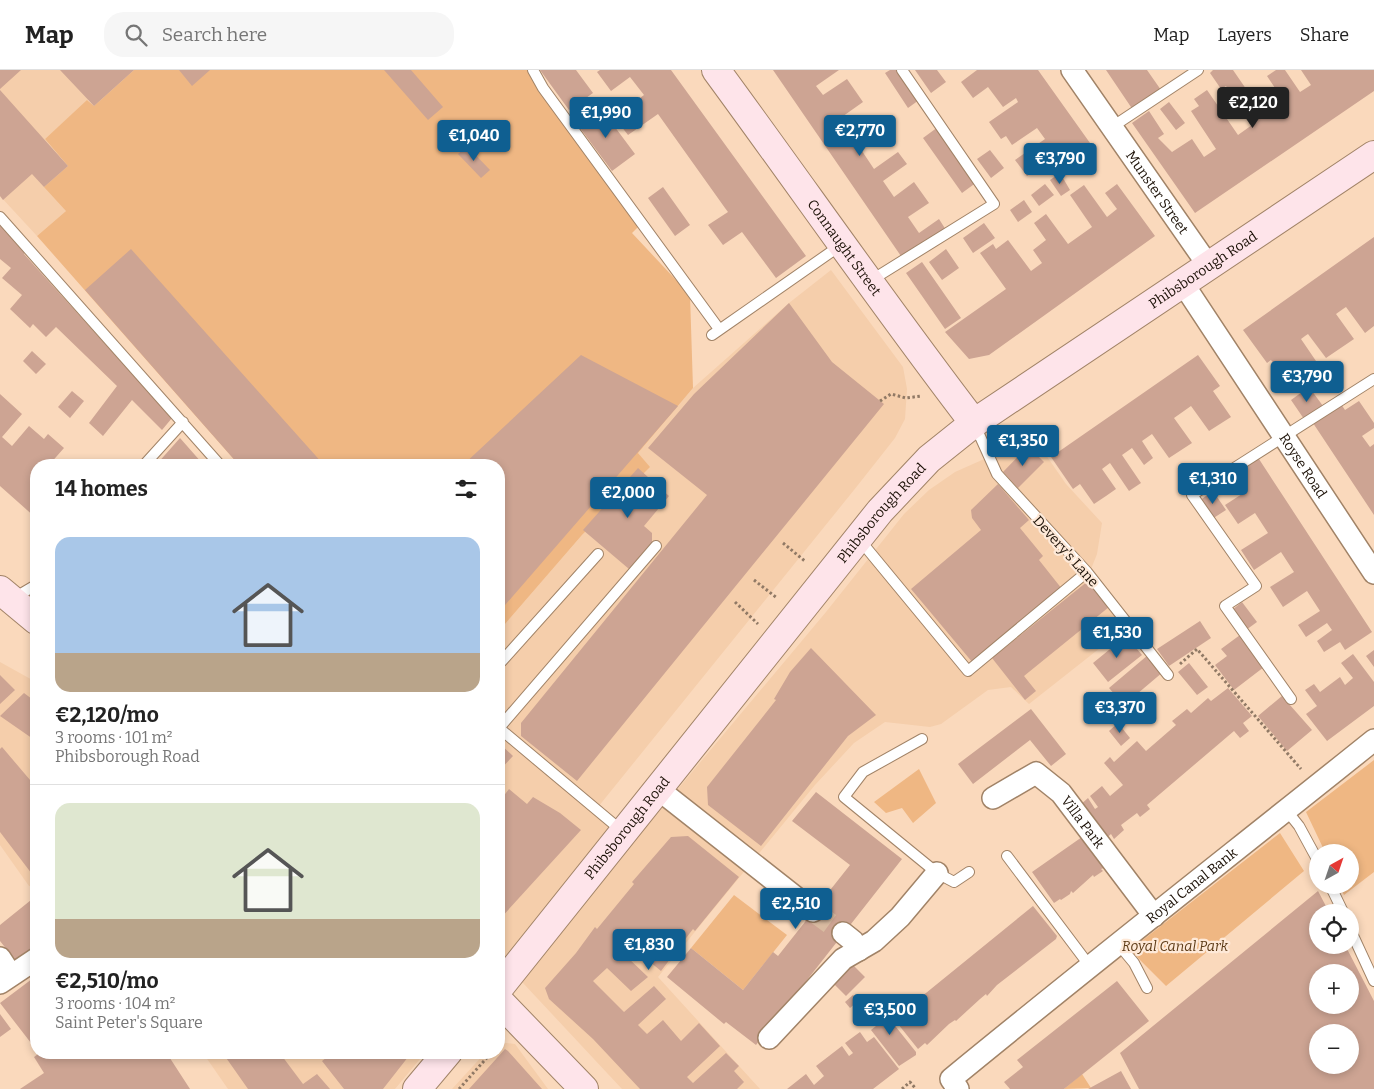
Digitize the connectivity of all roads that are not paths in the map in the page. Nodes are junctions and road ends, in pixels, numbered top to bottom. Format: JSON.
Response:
{"nodes":[{"id":1,"x":533,"y":70,"type":"edge"},
{"id":2,"x":716,"y":70,"type":"edge"},
{"id":3,"x":902,"y":70,"type":"edge"},
{"id":4,"x":1072,"y":70,"type":"edge"},
{"id":5,"x":1198,"y":70,"type":"edge"},
{"id":6,"x":1112,"y":128,"type":"junction"},
{"id":7,"x":1374,"y":155,"type":"edge"},
{"id":8,"x":0,"y":217,"type":"edge"},
{"id":9,"x":842,"y":245,"type":"junction"},
{"id":10,"x":1208,"y":265,"type":"junction"},
{"id":11,"x":868,"y":282,"type":"junction"},
{"id":12,"x":1182,"y":282,"type":"junction"},
{"id":13,"x":1374,"y":379,"type":"edge"},
{"id":14,"x":183,"y":422,"type":"junction"},
{"id":15,"x":974,"y":422,"type":"junction"},
{"id":16,"x":1283,"y":438,"type":"junction"},
{"id":17,"x":149,"y":459,"type":"edge"},
{"id":18,"x":215,"y":459,"type":"edge"},
{"id":19,"x":858,"y":539,"type":"junction"},
{"id":20,"x":656,"y":546,"type":"dead end"},
{"id":21,"x":598,"y":554,"type":"dead end"},
{"id":22,"x":1086,"y":572,"type":"junction"},
{"id":23,"x":1374,"y":573,"type":"edge"},
{"id":24,"x":30,"y":587,"type":"edge"},
{"id":25,"x":4,"y":596,"type":"edge"},
{"id":26,"x":30,"y":616,"type":"edge"},
{"id":27,"x":505,"y":658,"type":"edge"},
{"id":28,"x":1168,"y":674,"type":"road end"},
{"id":29,"x":1291,"y":698,"type":"dead end"},
{"id":30,"x":505,"y":721,"type":"edge"},
{"id":31,"x":505,"y":733,"type":"edge"},
{"id":32,"x":922,"y":738,"type":"dead end"},
{"id":33,"x":1374,"y":740,"type":"edge"},
{"id":34,"x":658,"y":789,"type":"junction"},
{"id":35,"x":993,"y":798,"type":"dead end"},
{"id":36,"x":1287,"y":811,"type":"junction"},
{"id":37,"x":622,"y":832,"type":"junction"},
{"id":38,"x":1309,"y":844,"type":"edge"},
{"id":39,"x":1008,"y":856,"type":"dead end"},
{"id":40,"x":969,"y":872,"type":"dead end"},
{"id":41,"x":937,"y":873,"type":"junction"},
{"id":42,"x":813,"y":910,"type":"tunnel mouth"},
{"id":43,"x":1154,"y":916,"type":"junction"},
{"id":44,"x":843,"y":934,"type":"tunnel mouth"},
{"id":45,"x":1119,"y":944,"type":"junction"},
{"id":46,"x":1359,"y":948,"type":"edge"},
{"id":47,"x":859,"y":950,"type":"junction"},
{"id":48,"x":30,"y":961,"type":"edge"},
{"id":49,"x":1089,"y":965,"type":"junction"},
{"id":50,"x":4,"y":972,"type":"edge"},
{"id":51,"x":505,"y":980,"type":"edge"},
{"id":52,"x":1374,"y":981,"type":"edge"},
{"id":53,"x":1147,"y":988,"type":"dead end"},
{"id":54,"x":505,"y":1007,"type":"edge"},
{"id":55,"x":769,"y":1038,"type":"dead end"},
{"id":56,"x":443,"y":1059,"type":"edge"},
{"id":57,"x":421,"y":1088,"type":"edge"},
{"id":58,"x":584,"y":1089,"type":"edge"},
{"id":59,"x":958,"y":1089,"type":"edge"}],
"edges":[{"from":1,"to":9,"type":"lane"},
{"from":2,"to":9,"type":"main road","name":"Connaught Street"},
{"from":3,"to":11,"type":"lane"},
{"from":4,"to":6,"type":"street","name":"Munster Street"},
{"from":5,"to":6,"type":"lane"},
{"from":6,"to":10,"type":"street","name":"Munster Street"},
{"from":7,"to":10,"type":"main road","name":"Phibsborough Road"},
{"from":8,"to":14,"type":"lane"},
{"from":9,"to":11,"type":"main road","name":"Connaught Street"},
{"from":10,"to":12,"type":"main road","name":"Phibsborough Road"},
{"from":11,"to":15,"type":"main road","name":"Connaught Street"},
{"from":12,"to":15,"type":"main road","name":"Phibsborough Road"},
{"from":12,"to":16,"type":"street","name":"Royse Road"},
{"from":13,"to":16,"type":"lane"},
{"from":14,"to":17,"type":"lane"},
{"from":14,"to":18,"type":"lane"},
{"from":15,"to":19,"type":"main road","name":"Phibsborough Road"},
{"from":15,"to":22,"type":"lane","name":"Devery's Lane"},
{"from":16,"to":23,"type":"street","name":"Royse Road"},
{"from":16,"to":29,"type":"lane"},
{"from":19,"to":22,"type":"lane"},
{"from":19,"to":34,"type":"main road","name":"Phibsborough Road"},
{"from":20,"to":30,"type":"lane"},
{"from":21,"to":27,"type":"lane"},
{"from":22,"to":28,"type":"lane","name":"Devery's Lane"},
{"from":24,"to":25,"type":"lane"},
{"from":25,"to":26,"type":"main road"},
{"from":31,"to":37,"type":"lane"},
{"from":32,"to":41,"type":"lane"},
{"from":33,"to":36,"type":"street","name":"Royal Canal Bank"},
{"from":34,"to":37,"type":"main road","name":"Phibsborough Road"},
{"from":34,"to":42,"type":"street"},
{"from":35,"to":43,"type":"street","name":"Villa Park"},
{"from":36,"to":38,"type":"lane"},
{"from":36,"to":43,"type":"street","name":"Royal Canal Bank"},
{"from":37,"to":51,"type":"main road","name":"Phibsborough Road"},
{"from":39,"to":49,"type":"lane"},
{"from":40,"to":41,"type":"lane"},
{"from":41,"to":47,"type":"street"},
{"from":43,"to":45,"type":"street","name":"Royal Canal Bank"},
{"from":44,"to":47,"type":"street"},
{"from":45,"to":49,"type":"street","name":"Royal Canal Bank"},
{"from":45,"to":53,"type":"lane"},
{"from":46,"to":52,"type":"lane"},
{"from":47,"to":55,"type":"street"},
{"from":48,"to":50,"type":"street"},
{"from":49,"to":59,"type":"street","name":"Royal Canal Bank"},
{"from":54,"to":58,"type":"main road"},
{"from":56,"to":57,"type":"main road"}]}
